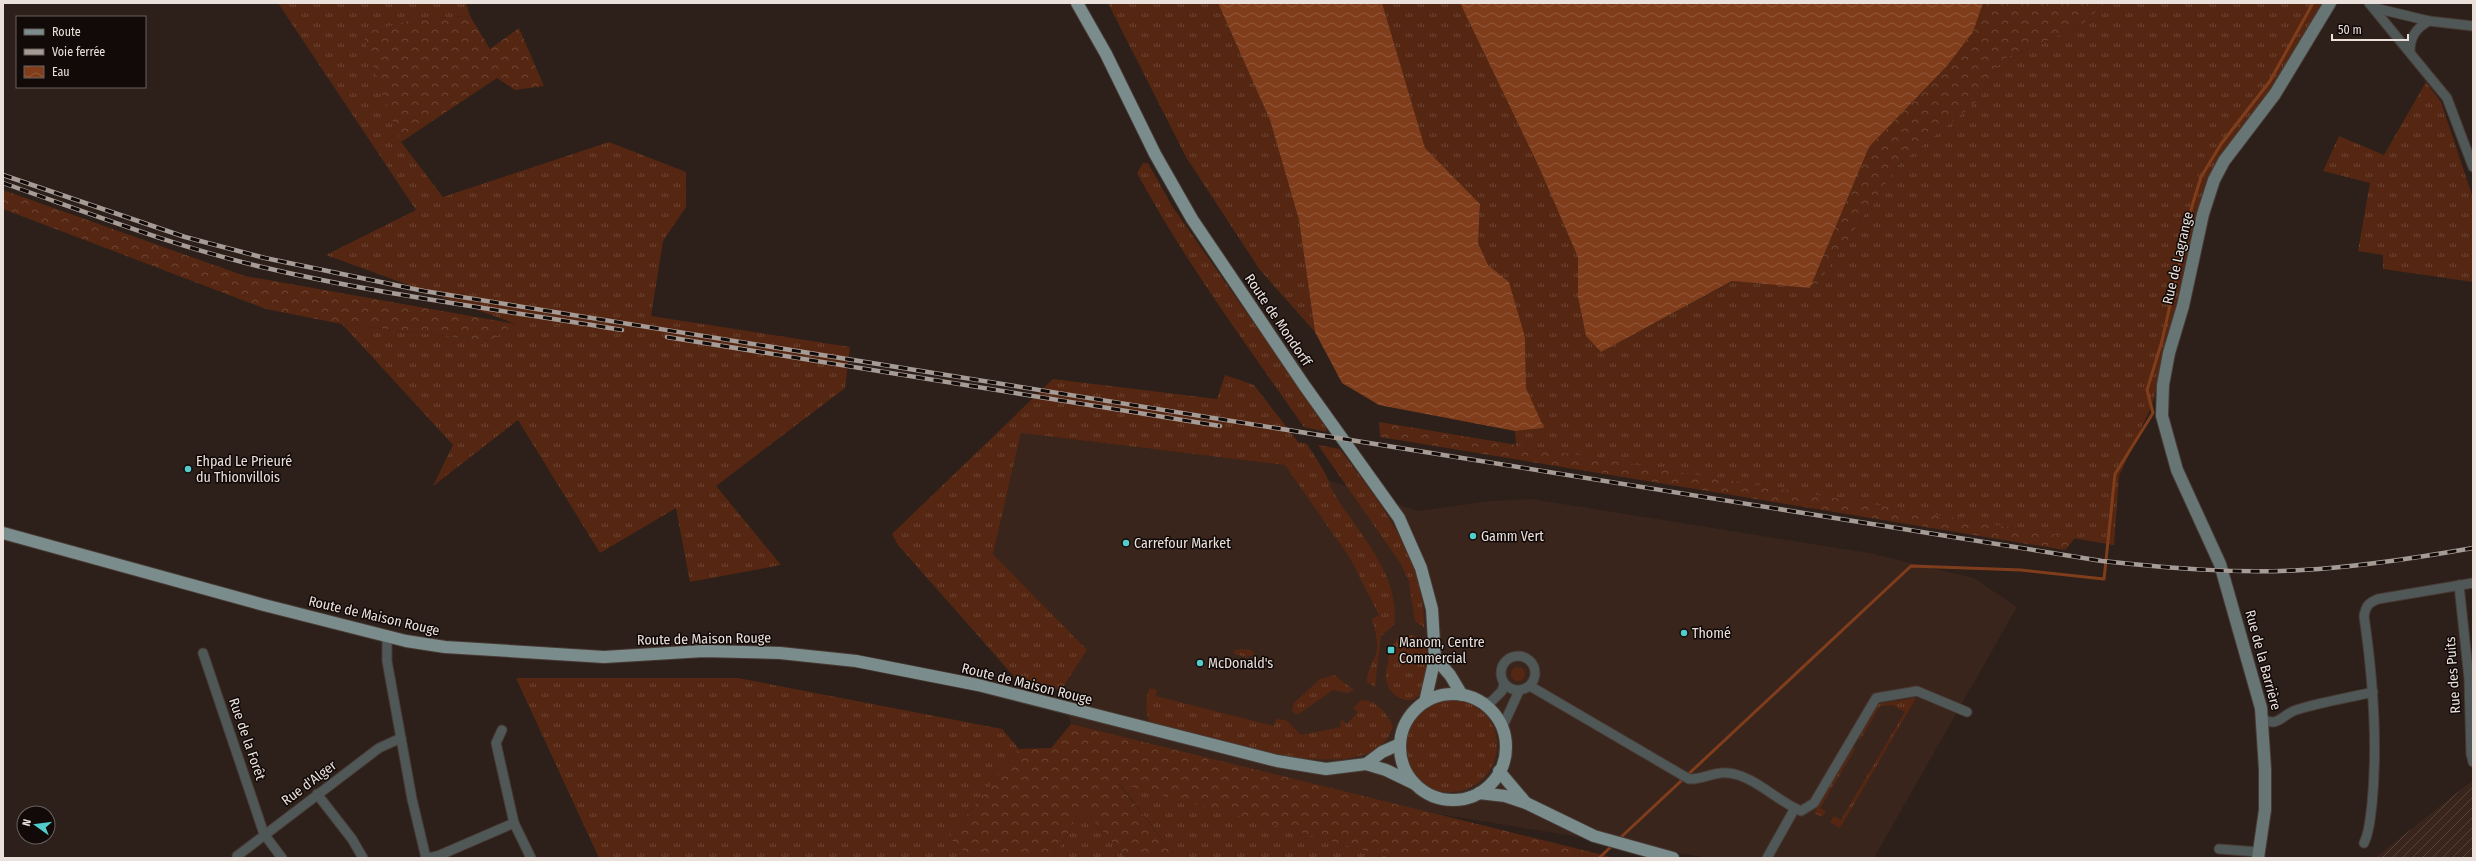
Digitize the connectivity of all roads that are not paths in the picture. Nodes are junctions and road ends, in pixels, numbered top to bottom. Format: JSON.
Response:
{"nodes":[{"id":1,"x":1077,"y":3,"type":"edge"},
{"id":2,"x":2330,"y":3,"type":"edge"},
{"id":3,"x":2372,"y":6,"type":"edge"},
{"id":4,"x":2429,"y":21,"type":"junction"},
{"id":5,"x":2473,"y":26,"type":"edge"},
{"id":6,"x":2410,"y":51,"type":"junction"},
{"id":7,"x":2473,"y":167,"type":"edge"},
{"id":8,"x":3,"y":533,"type":"edge"},
{"id":9,"x":2213,"y":545,"type":"joint"},
{"id":10,"x":2473,"y":583,"type":"edge"},
{"id":11,"x":2459,"y":585,"type":"junction"},
{"id":12,"x":387,"y":637,"type":"junction"},
{"id":13,"x":203,"y":654,"type":"dead end"},
{"id":14,"x":1435,"y":658,"type":"junction"},
{"id":15,"x":1504,"y":684,"type":"junction"},
{"id":16,"x":1530,"y":686,"type":"junction"},
{"id":17,"x":1518,"y":691,"type":"junction"},
{"id":18,"x":2373,"y":692,"type":"junction"},
{"id":19,"x":1462,"y":695,"type":"junction"},
{"id":20,"x":1425,"y":702,"type":"junction"},
{"id":21,"x":1482,"y":703,"type":"junction"},
{"id":22,"x":1967,"y":712,"type":"dead end"},
{"id":23,"x":2263,"y":719,"type":"junction"},
{"id":24,"x":1502,"y":728,"type":"junction"},
{"id":25,"x":502,"y":730,"type":"dead end"},
{"id":26,"x":401,"y":738,"type":"junction"},
{"id":27,"x":1400,"y":744,"type":"junction"},
{"id":28,"x":2473,"y":762,"type":"edge"},
{"id":29,"x":1366,"y":764,"type":"junction"},
{"id":30,"x":1500,"y":771,"type":"junction"},
{"id":31,"x":1415,"y":784,"type":"junction"},
{"id":32,"x":1479,"y":793,"type":"junction"},
{"id":33,"x":317,"y":794,"type":"junction"},
{"id":34,"x":1526,"y":803,"type":"junction"},
{"id":35,"x":1799,"y":809,"type":"junction"},
{"id":36,"x":514,"y":823,"type":"junction"},
{"id":37,"x":264,"y":834,"type":"junction"},
{"id":38,"x":2364,"y":843,"type":"dead end"},
{"id":39,"x":2219,"y":849,"type":"dead end"},
{"id":40,"x":2258,"y":855,"type":"edge"},
{"id":41,"x":237,"y":856,"type":"dead end"},
{"id":42,"x":282,"y":858,"type":"edge"},
{"id":43,"x":363,"y":858,"type":"edge"},
{"id":44,"x":427,"y":858,"type":"edge"},
{"id":45,"x":531,"y":858,"type":"edge"},
{"id":46,"x":1673,"y":858,"type":"edge"},
{"id":47,"x":1767,"y":858,"type":"edge"}],
"edges":[{"from":1,"to":14,"type":"main road","name":"Route de Mondorff"},
{"from":2,"to":9,"type":"street","name":"Rue de Lagrange"},
{"from":3,"to":4,"type":"street"},
{"from":3,"to":6,"type":"street"},
{"from":4,"to":5,"type":"street"},
{"from":4,"to":6,"type":"street"},
{"from":6,"to":7,"type":"street"},
{"from":8,"to":12,"type":"main road","name":"Route de Maison Rouge"},
{"from":9,"to":23,"type":"street","name":"Rue de la Barrière"},
{"from":10,"to":11,"type":"street"},
{"from":11,"to":18,"type":"street"},
{"from":11,"to":28,"type":"street","name":"Rue des Puits"},
{"from":12,"to":26,"type":"street"},
{"from":12,"to":29,"type":"main road","name":"Route de Maison Rouge"},
{"from":13,"to":37,"type":"street","name":"Rue de la Forêt"},
{"from":14,"to":19,"type":"main road"},
{"from":14,"to":20,"type":"main road","name":"Route de Mondorff"},
{"from":15,"to":16,"type":"street"},
{"from":15,"to":17,"type":"street"},
{"from":15,"to":21,"type":"street"},
{"from":16,"to":17,"type":"street"},
{"from":16,"to":35,"type":"street"},
{"from":17,"to":24,"type":"street"},
{"from":18,"to":23,"type":"street"},
{"from":18,"to":38,"type":"street"},
{"from":19,"to":20,"type":"main road"},
{"from":19,"to":21,"type":"main road"},
{"from":20,"to":27,"type":"main road"},
{"from":21,"to":24,"type":"main road"},
{"from":22,"to":35,"type":"street"},
{"from":23,"to":40,"type":"street","name":"Rue de la Barrière"},
{"from":24,"to":30,"type":"main road"},
{"from":25,"to":36,"type":"street"},
{"from":26,"to":33,"type":"street","name":"Rue d'Alger"},
{"from":26,"to":44,"type":"street"},
{"from":27,"to":29,"type":"main road"},
{"from":27,"to":31,"type":"main road"},
{"from":29,"to":31,"type":"main road"},
{"from":30,"to":32,"type":"main road"},
{"from":30,"to":34,"type":"main road"},
{"from":31,"to":32,"type":"main road"},
{"from":32,"to":34,"type":"main road"},
{"from":33,"to":37,"type":"street","name":"Rue d'Alger"},
{"from":33,"to":43,"type":"street"},
{"from":34,"to":46,"type":"main road"},
{"from":35,"to":47,"type":"street"},
{"from":36,"to":44,"type":"street"},
{"from":36,"to":45,"type":"street"},
{"from":37,"to":41,"type":"street","name":"Rue d'Alger"},
{"from":37,"to":42,"type":"street","name":"Rue de la Forêt"},
{"from":39,"to":40,"type":"street"}]}
